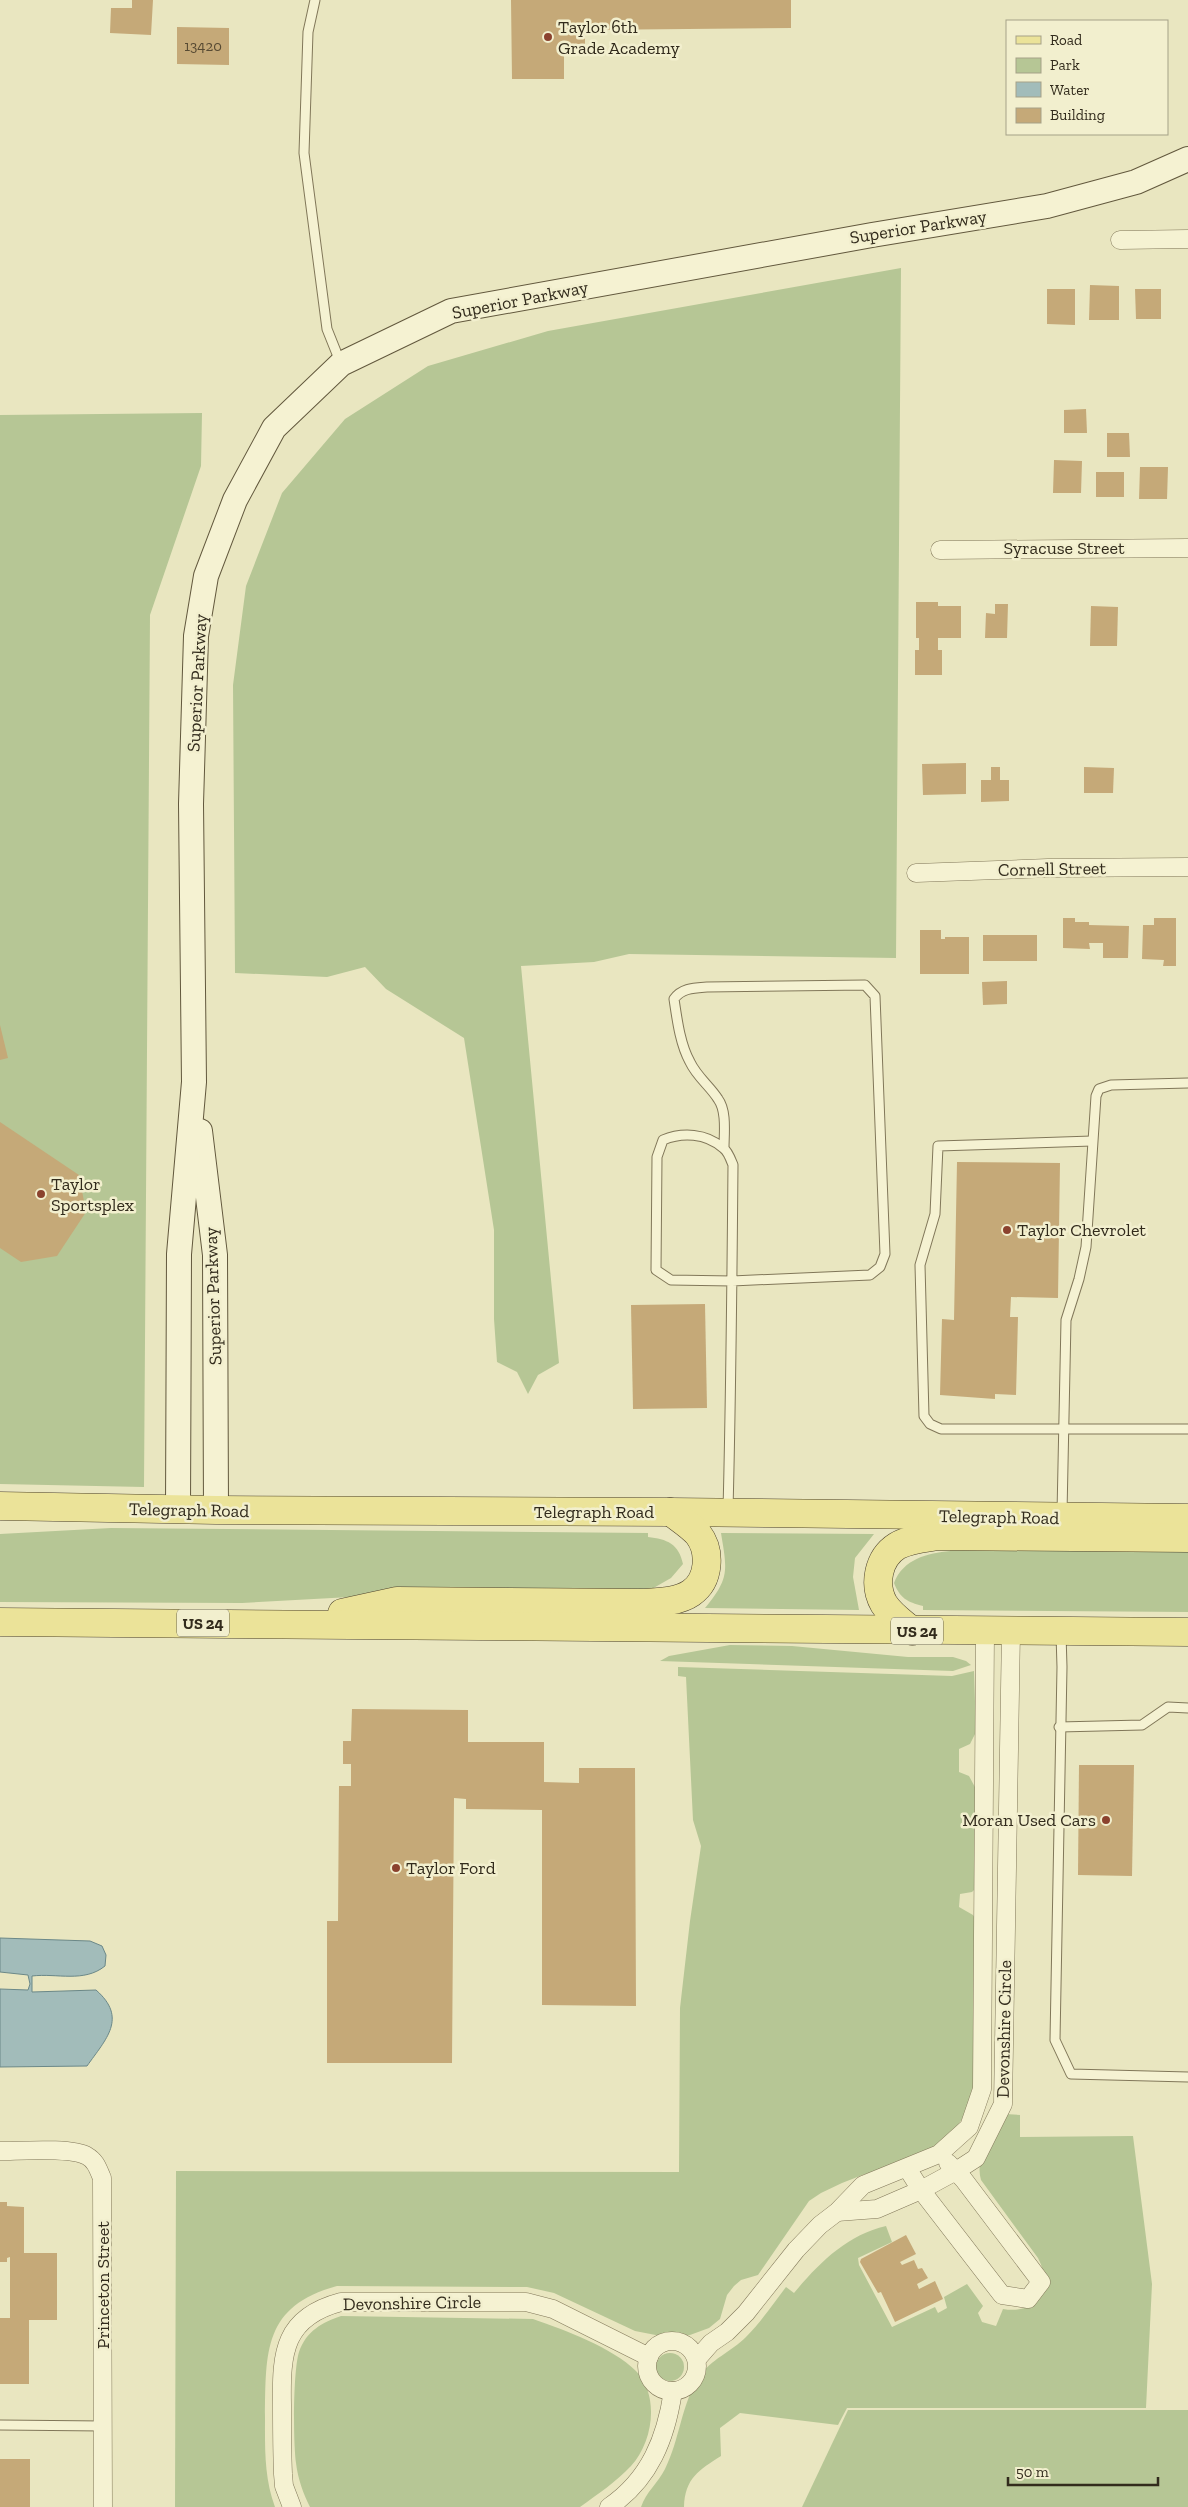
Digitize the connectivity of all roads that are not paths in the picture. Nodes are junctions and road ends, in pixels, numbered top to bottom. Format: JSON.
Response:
{"nodes":[{"id":1,"x":315,"y":0,"type":"edge"},
{"id":2,"x":1188,"y":159,"type":"edge"},
{"id":3,"x":1188,"y":239,"type":"edge"},
{"id":4,"x":1120,"y":240,"type":"dead end"},
{"id":5,"x":341,"y":364,"type":"junction"},
{"id":6,"x":1188,"y":548,"type":"edge"},
{"id":7,"x":940,"y":550,"type":"dead end"},
{"id":8,"x":1188,"y":868,"type":"edge"},
{"id":9,"x":916,"y":873,"type":"dead end"},
{"id":10,"x":194,"y":1082,"type":"junction"},
{"id":11,"x":1188,"y":1083,"type":"edge"},
{"id":12,"x":1092,"y":1142,"type":"junction"},
{"id":13,"x":724,"y":1148,"type":"junction"},
{"id":14,"x":732,"y":1281,"type":"junction"},
{"id":15,"x":1063,"y":1428,"type":"junction"},
{"id":16,"x":1188,"y":1429,"type":"edge"},
{"id":17,"x":0,"y":1506,"type":"edge"},
{"id":18,"x":63,"y":1508,"type":"junction"},
{"id":19,"x":178,"y":1510,"type":"junction"},
{"id":20,"x":216,"y":1510,"type":"junction"},
{"id":21,"x":671,"y":1512,"type":"junction"},
{"id":22,"x":728,"y":1513,"type":"junction"},
{"id":23,"x":1062,"y":1518,"type":"junction"},
{"id":24,"x":1188,"y":1518,"type":"edge"},
{"id":25,"x":0,"y":1525,"type":"edge"},
{"id":26,"x":1188,"y":1538,"type":"edge"},
{"id":27,"x":0,"y":1622,"type":"edge"},
{"id":28,"x":292,"y":1624,"type":"junction"},
{"id":29,"x":912,"y":1631,"type":"junction"},
{"id":30,"x":998,"y":1631,"type":"junction"},
{"id":31,"x":1061,"y":1632,"type":"junction"},
{"id":32,"x":1188,"y":1632,"type":"edge"},
{"id":33,"x":1188,"y":1708,"type":"edge"},
{"id":34,"x":1059,"y":1727,"type":"junction"},
{"id":35,"x":983,"y":1898,"type":"junction"},
{"id":36,"x":1006,"y":1899,"type":"junction"},
{"id":37,"x":1188,"y":2077,"type":"edge"},
{"id":38,"x":0,"y":2151,"type":"edge"},
{"id":39,"x":939,"y":2154,"type":"junction"},
{"id":40,"x":907,"y":2168,"type":"junction"},
{"id":41,"x":956,"y":2172,"type":"junction"},
{"id":42,"x":921,"y":2190,"type":"junction"},
{"id":43,"x":837,"y":2212,"type":"junction"},
{"id":44,"x":649,"y":2357,"type":"junction"},
{"id":45,"x":697,"y":2359,"type":"junction"},
{"id":46,"x":673,"y":2391,"type":"junction"},
{"id":47,"x":0,"y":2425,"type":"edge"},
{"id":48,"x":103,"y":2426,"type":"junction"},
{"id":49,"x":616,"y":2505,"type":"edge"},
{"id":50,"x":103,"y":2507,"type":"edge"},
{"id":51,"x":292,"y":2507,"type":"edge"}],
"edges":[{"from":1,"to":5,"type":"lane"},
{"from":2,"to":5,"type":"main road","name":"Superior Parkway"},
{"from":3,"to":4,"type":"street"},
{"from":5,"to":10,"type":"main road","name":"Superior Parkway"},
{"from":6,"to":7,"type":"street","name":"Syracuse Street"},
{"from":8,"to":9,"type":"street","name":"Cornell Street"},
{"from":10,"to":19,"type":"main road","name":"Superior Parkway"},
{"from":10,"to":20,"type":"main road","name":"Superior Parkway"},
{"from":11,"to":12,"type":"lane"},
{"from":12,"to":15,"type":"lane"},
{"from":12,"to":15,"type":"lane"},
{"from":13,"to":14,"type":"lane"},
{"from":13,"to":14,"type":"lane"},
{"from":13,"to":14,"type":"lane"},
{"from":14,"to":22,"type":"lane"},
{"from":15,"to":16,"type":"lane"},
{"from":15,"to":23,"type":"lane"},
{"from":17,"to":18,"type":"main road","name":"Telegraph Road"},
{"from":18,"to":19,"type":"main road","name":"Telegraph Road"},
{"from":18,"to":25,"type":"main road"},
{"from":19,"to":20,"type":"main road","name":"Telegraph Road"},
{"from":20,"to":21,"type":"main road","name":"Telegraph Road"},
{"from":21,"to":22,"type":"main road","name":"Telegraph Road"},
{"from":21,"to":28,"type":"main road"},
{"from":22,"to":23,"type":"main road","name":"Telegraph Road"},
{"from":23,"to":24,"type":"main road","name":"Telegraph Road"},
{"from":26,"to":29,"type":"main road"},
{"from":27,"to":28,"type":"main road","number":"US 24"},
{"from":28,"to":29,"type":"main road","number":"US 24"},
{"from":29,"to":30,"type":"main road","number":"US 24"},
{"from":30,"to":31,"type":"main road","number":"US 24"},
{"from":30,"to":35,"type":"street","name":"Devonshire Circle"},
{"from":30,"to":36,"type":"street","name":"Devonshire Circle"},
{"from":31,"to":32,"type":"main road","number":"US 24"},
{"from":31,"to":34,"type":"lane"},
{"from":33,"to":34,"type":"lane"},
{"from":34,"to":37,"type":"lane"},
{"from":35,"to":36,"type":"street"},
{"from":35,"to":39,"type":"street","name":"Devonshire Circle"},
{"from":36,"to":41,"type":"street","name":"Devonshire Circle"},
{"from":38,"to":48,"type":"street","name":"Princeton Street"},
{"from":39,"to":40,"type":"street","name":"Devonshire Circle"},
{"from":39,"to":41,"type":"street"},
{"from":40,"to":42,"type":"street"},
{"from":40,"to":43,"type":"street","name":"Devonshire Circle"},
{"from":41,"to":42,"type":"street","name":"Devonshire Circle"},
{"from":41,"to":42,"type":"street"},
{"from":42,"to":43,"type":"street","name":"Devonshire Circle"},
{"from":43,"to":45,"type":"street","name":"Devonshire Circle"},
{"from":44,"to":45,"type":"street"},
{"from":44,"to":46,"type":"street"},
{"from":44,"to":51,"type":"street","name":"Devonshire Circle"},
{"from":45,"to":46,"type":"street","name":"Devonshire Circle"},
{"from":46,"to":49,"type":"street"},
{"from":47,"to":48,"type":"lane"},
{"from":48,"to":50,"type":"street","name":"Princeton Street"}]}
